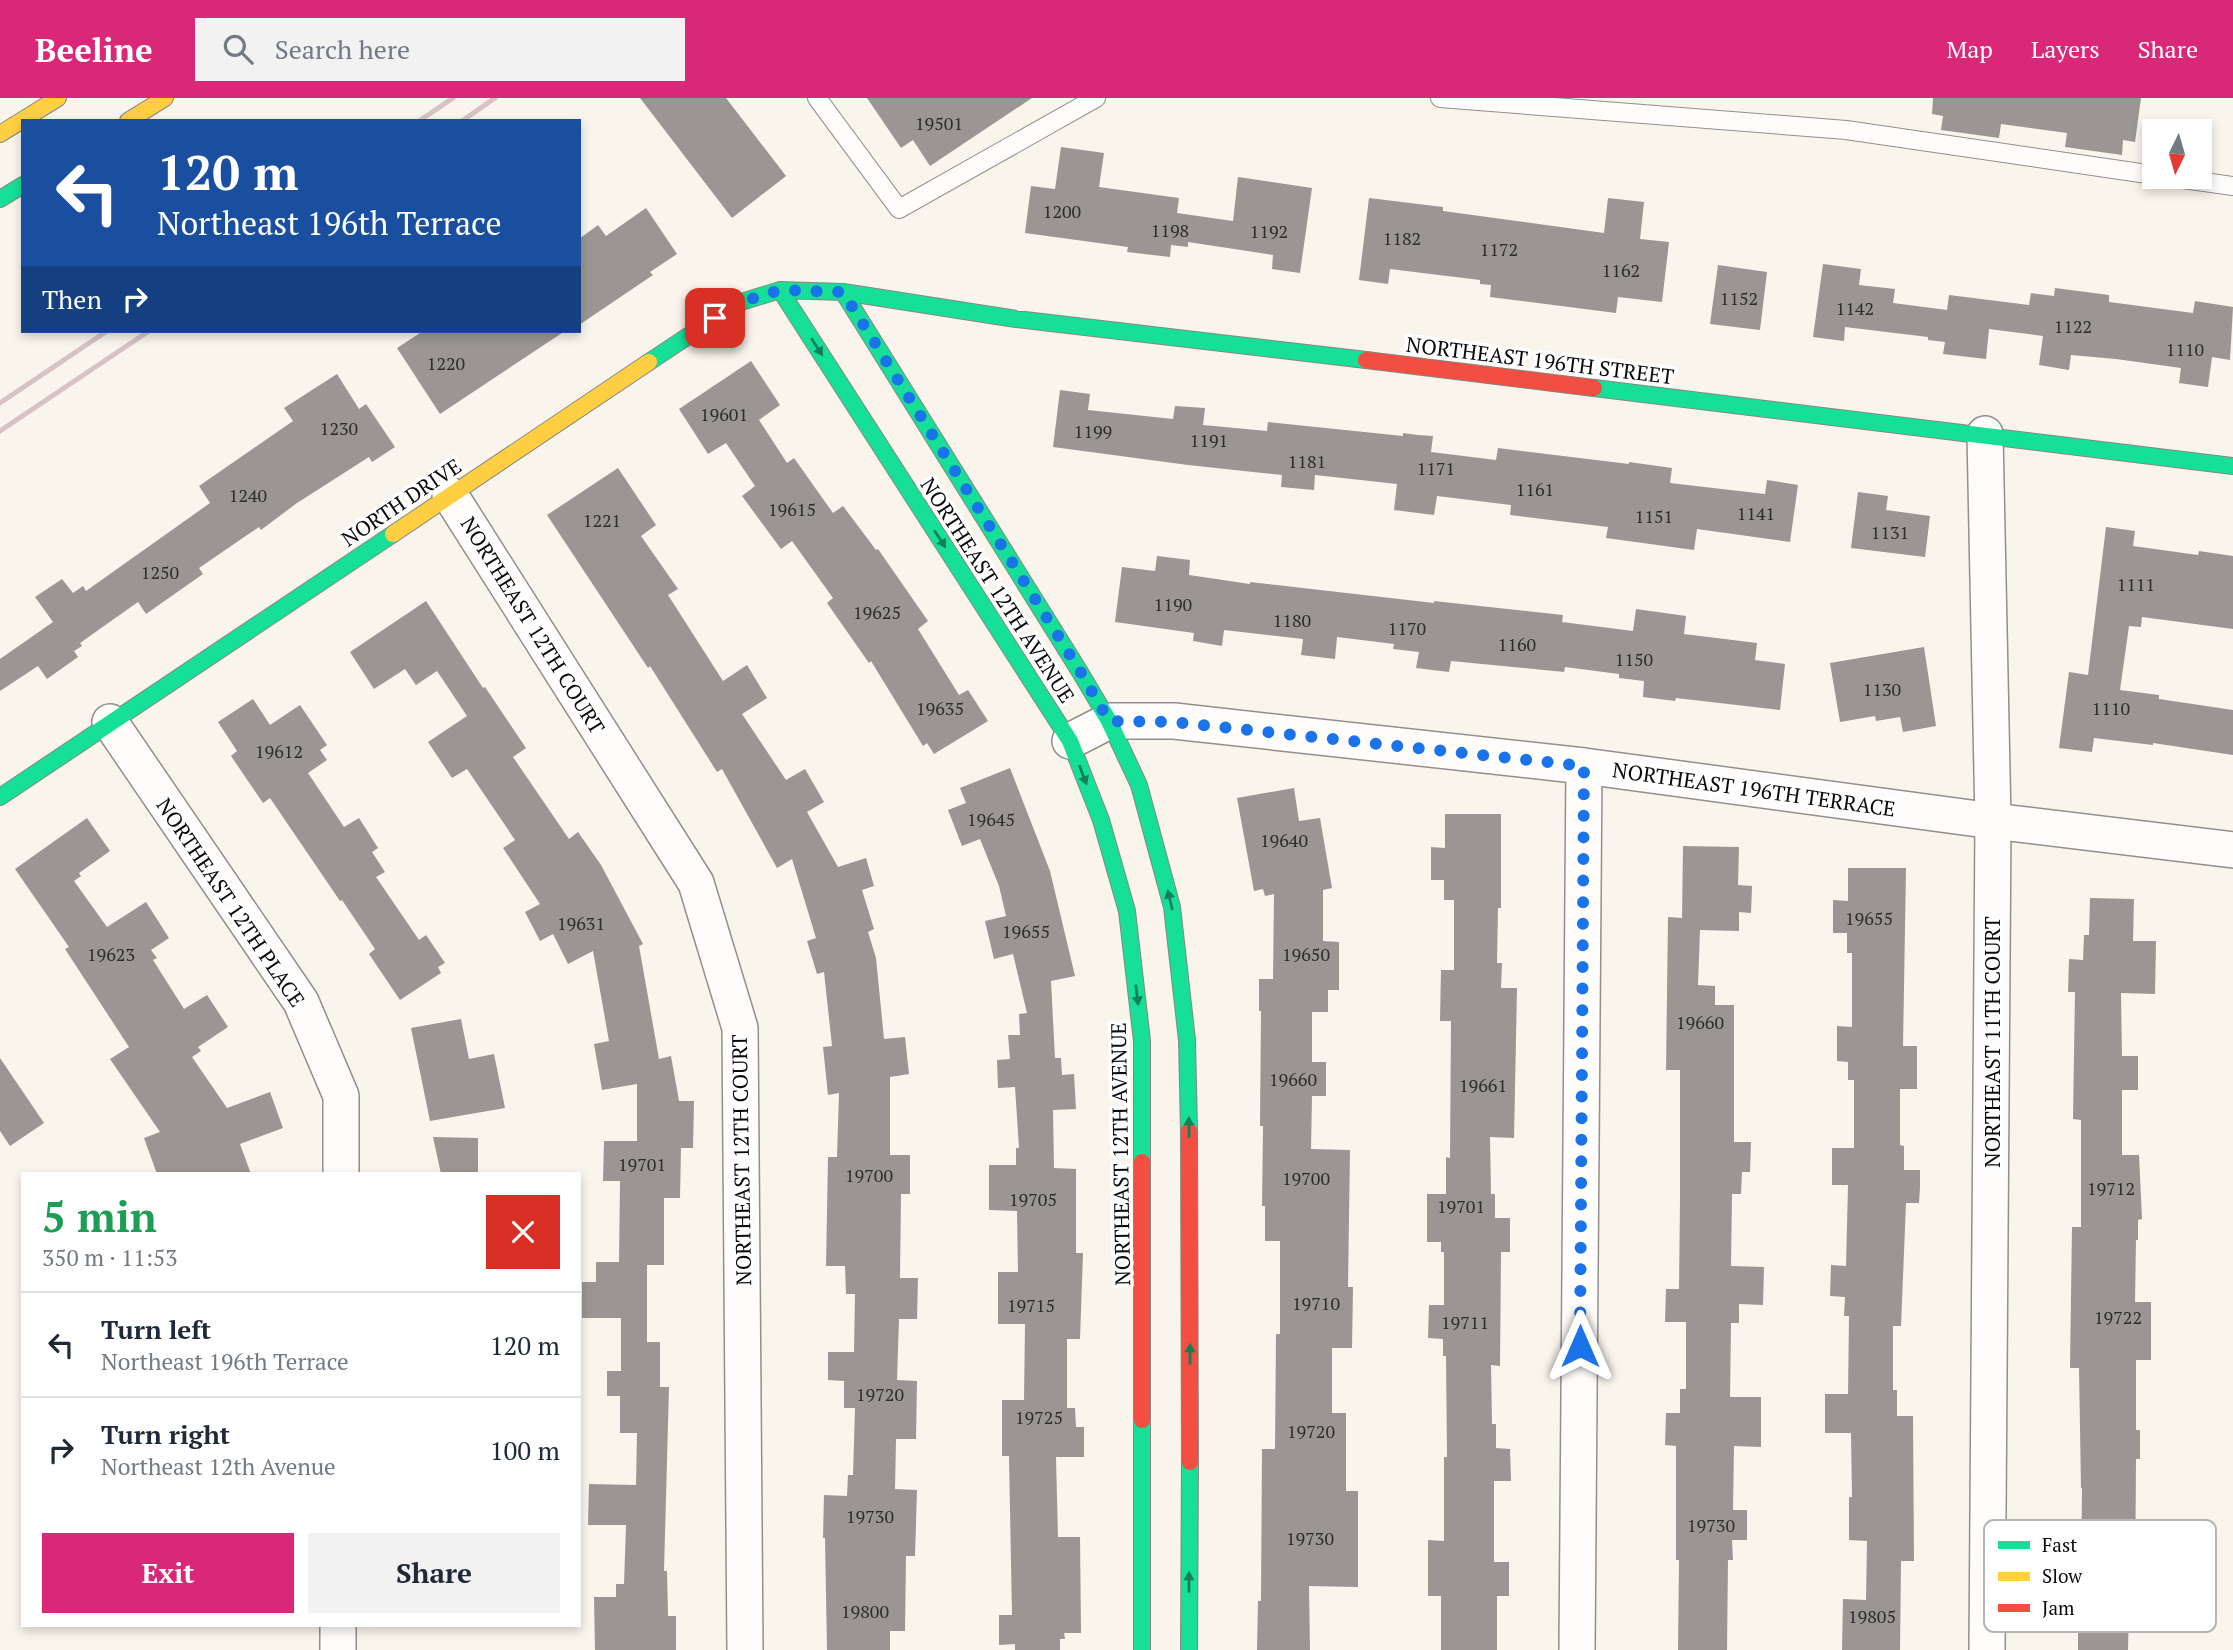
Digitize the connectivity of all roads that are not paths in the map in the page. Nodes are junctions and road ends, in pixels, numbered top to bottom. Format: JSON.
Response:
{"nodes":[{"id":1,"x":58,"y":98,"type":"edge"},
{"id":2,"x":165,"y":98,"type":"edge"},
{"id":3,"x":817,"y":98,"type":"edge"},
{"id":4,"x":1096,"y":98,"type":"edge"},
{"id":5,"x":1440,"y":98,"type":"edge"},
{"id":6,"x":24,"y":119,"type":"edge"},
{"id":7,"x":131,"y":119,"type":"edge"},
{"id":8,"x":21,"y":121,"type":"edge"},
{"id":9,"x":0,"y":134,"type":"edge"},
{"id":10,"x":2142,"y":173,"type":"edge"},
{"id":11,"x":2212,"y":183,"type":"edge"},
{"id":12,"x":21,"y":186,"type":"edge"},
{"id":13,"x":2233,"y":186,"type":"edge"},
{"id":14,"x":0,"y":199,"type":"edge"},
{"id":15,"x":780,"y":290,"type":"junction"},
{"id":16,"x":843,"y":292,"type":"junction"},
{"id":17,"x":1984,"y":433,"type":"junction"},
{"id":18,"x":2233,"y":466,"type":"edge"},
{"id":19,"x":450,"y":495,"type":"junction"},
{"id":20,"x":1109,"y":721,"type":"junction"},
{"id":21,"x":110,"y":722,"type":"junction"},
{"id":22,"x":1070,"y":741,"type":"junction"},
{"id":23,"x":1584,"y":766,"type":"junction"},
{"id":24,"x":0,"y":797,"type":"edge"},
{"id":25,"x":1993,"y":821,"type":"junction"},
{"id":26,"x":2233,"y":849,"type":"edge"},
{"id":27,"x":341,"y":1172,"type":"edge"},
{"id":28,"x":1988,"y":1520,"type":"edge"},
{"id":29,"x":338,"y":1627,"type":"edge"},
{"id":30,"x":1987,"y":1632,"type":"edge"},
{"id":31,"x":338,"y":1650,"type":"edge"},
{"id":32,"x":745,"y":1650,"type":"edge"},
{"id":33,"x":1142,"y":1650,"type":"edge"},
{"id":34,"x":1189,"y":1650,"type":"edge"},
{"id":35,"x":1577,"y":1650,"type":"edge"},
{"id":36,"x":1987,"y":1650,"type":"edge"}],
"edges":[{"from":1,"to":6,"type":"main road"},
{"from":2,"to":7,"type":"main road"},
{"from":3,"to":4,"type":"lane"},
{"from":5,"to":10,"type":"lane"},
{"from":8,"to":9,"type":"main road"},
{"from":11,"to":13,"type":"lane"},
{"from":12,"to":14,"type":"main road"},
{"from":15,"to":16,"type":"main road","name":"NORTH DRIVE"},
{"from":15,"to":19,"type":"main road","name":"NORTH DRIVE"},
{"from":15,"to":22,"type":"main road","name":"NORTHEAST 12TH AVENUE","one_way":true},
{"from":16,"to":17,"type":"main road","name":"NORTHEAST 196TH STREET"},
{"from":16,"to":20,"type":"main road","name":"NORTHEAST 12TH AVENUE"},
{"from":17,"to":18,"type":"main road","name":"NORTHEAST 196TH STREET"},
{"from":17,"to":25,"type":"street","name":"NORTHEAST 11TH COURT"},
{"from":19,"to":21,"type":"main road","name":"NORTH DRIVE"},
{"from":19,"to":32,"type":"street","name":"NORTHEAST 12TH COURT"},
{"from":20,"to":22,"type":"street","name":"NORTHEAST 196TH TERRACE"},
{"from":20,"to":23,"type":"street","name":"NORTHEAST 196TH TERRACE"},
{"from":34,"to":20,"type":"main road","name":"NORTHEAST 12TH AVENUE","one_way":true},
{"from":21,"to":24,"type":"main road","name":"NORTH DRIVE"},
{"from":21,"to":27,"type":"street","name":"NORTHEAST 12TH PLACE"},
{"from":22,"to":33,"type":"main road","name":"NORTHEAST 12TH AVENUE","one_way":true},
{"from":23,"to":25,"type":"street","name":"NORTHEAST 196TH TERRACE"},
{"from":23,"to":35,"type":"street"},
{"from":25,"to":26,"type":"street","name":"NORTHEAST 196TH TERRACE"},
{"from":25,"to":28,"type":"street","name":"NORTHEAST 11TH COURT"},
{"from":29,"to":31,"type":"street"},
{"from":30,"to":36,"type":"street","name":"NORTHEAST 11TH COURT"}]}
